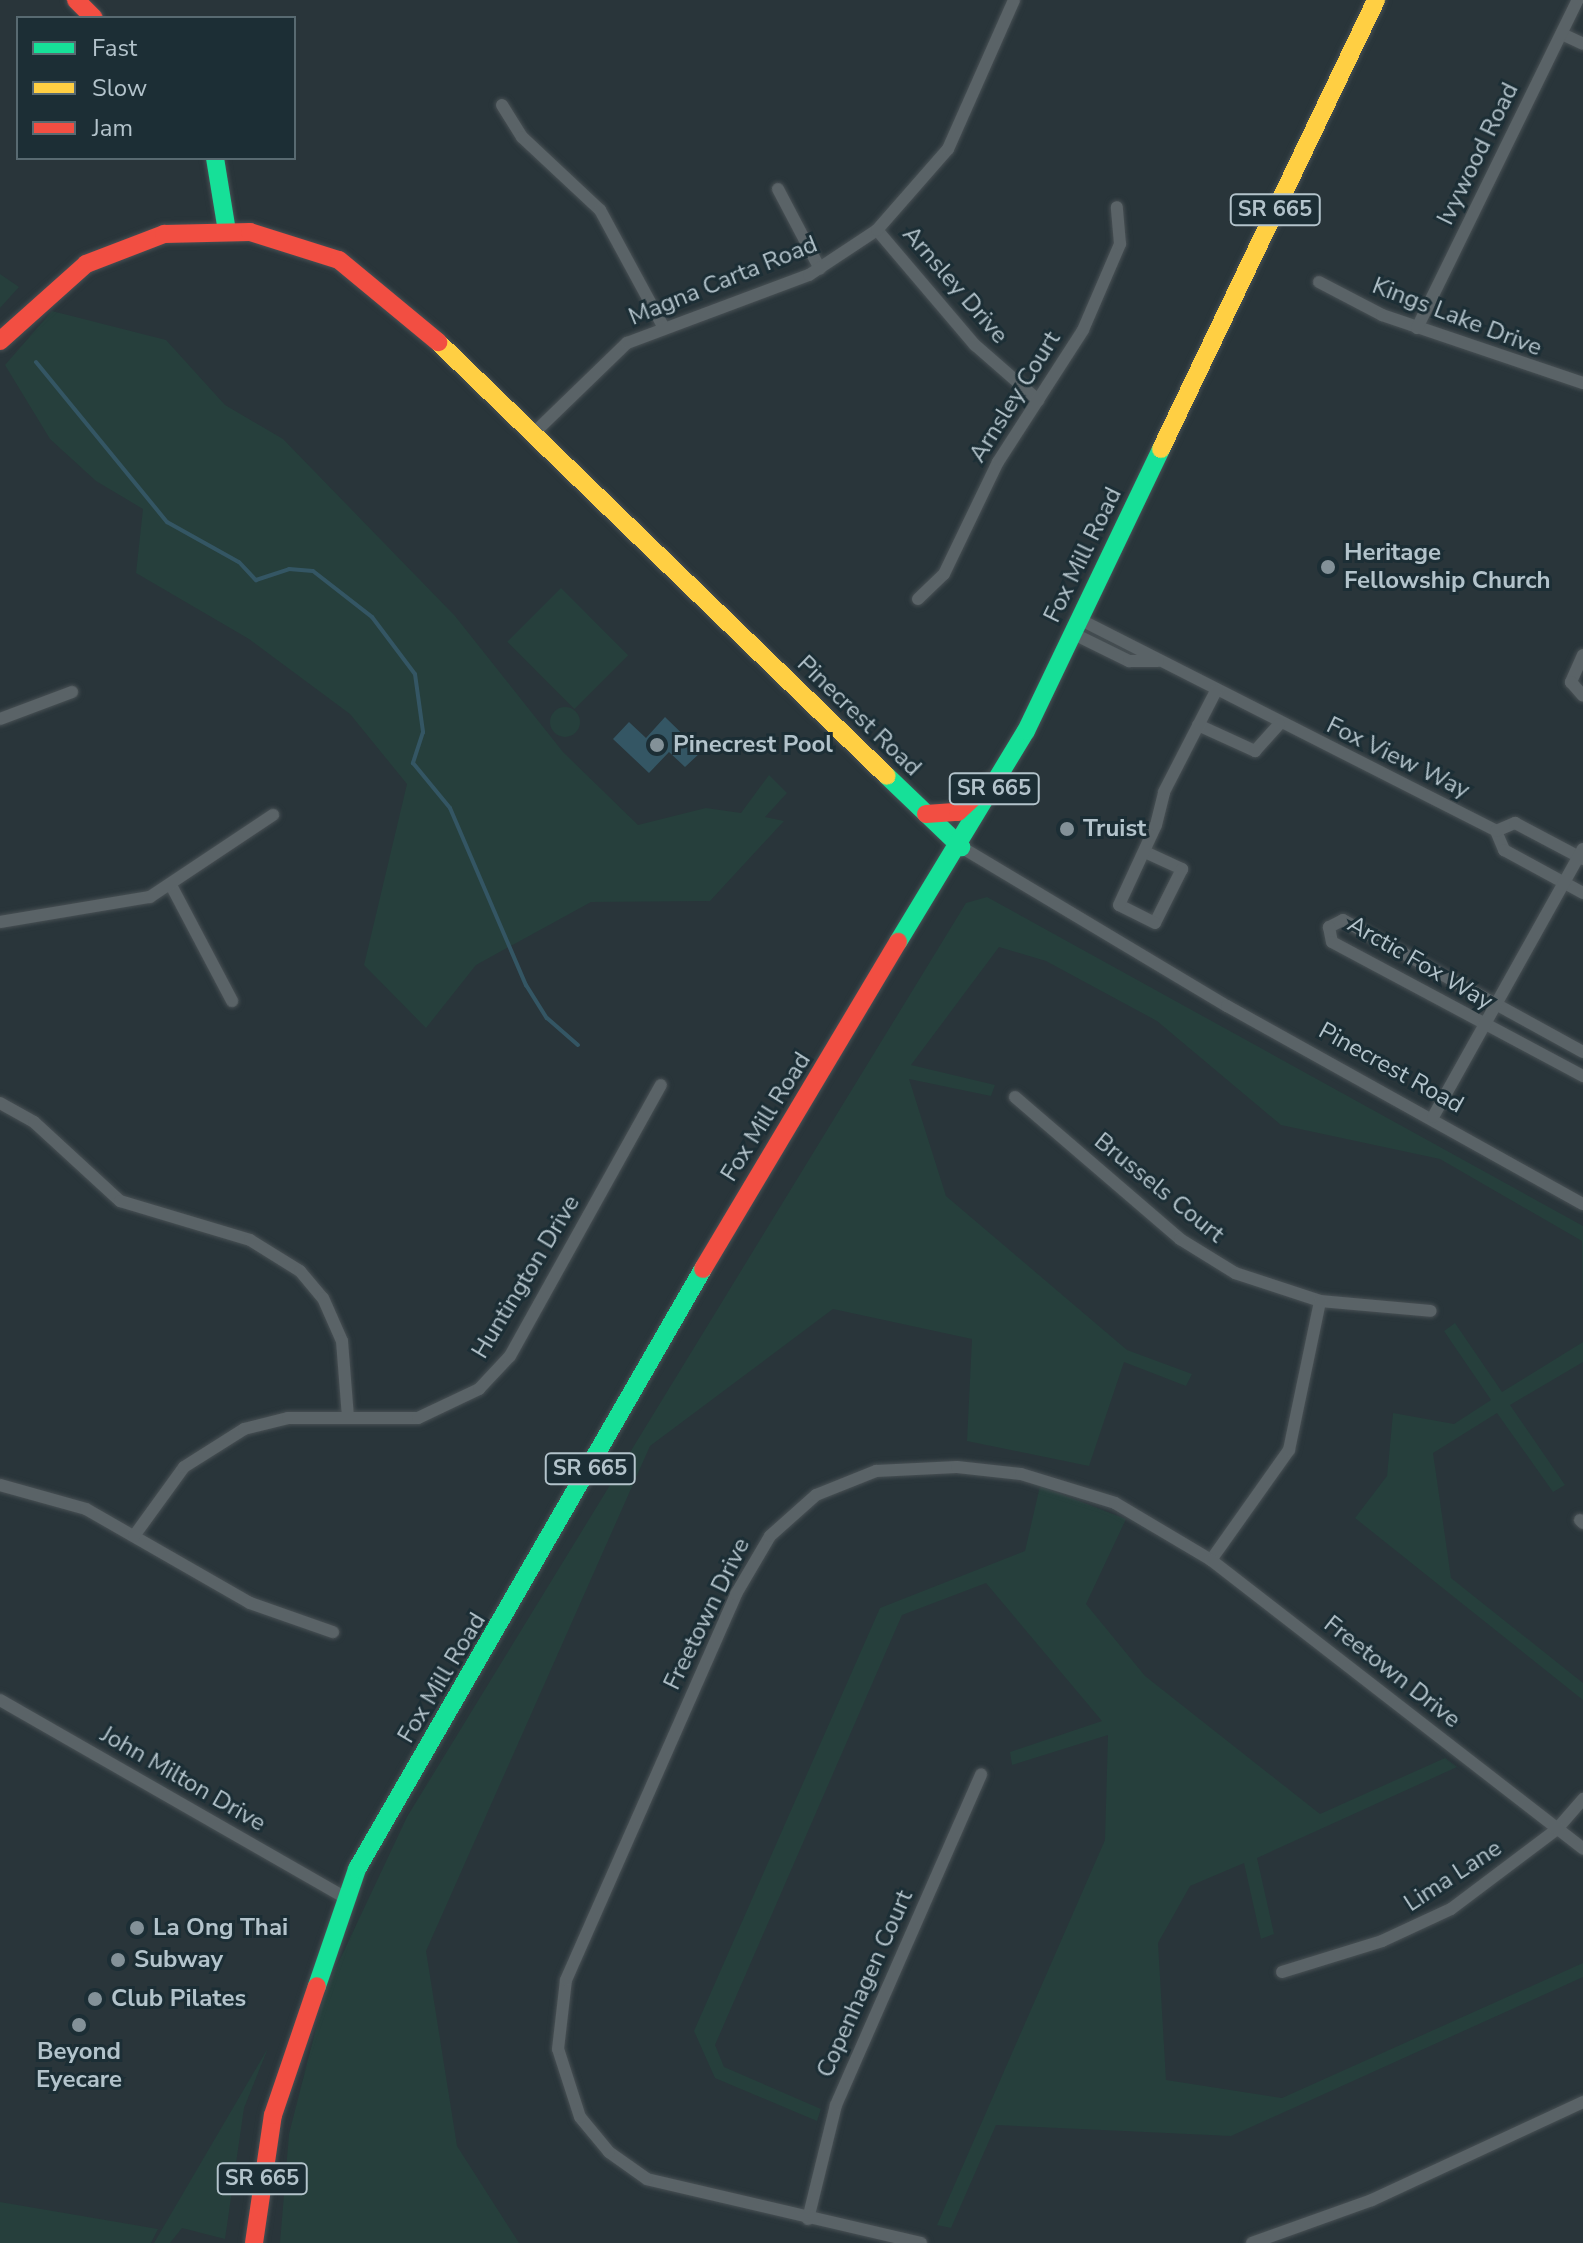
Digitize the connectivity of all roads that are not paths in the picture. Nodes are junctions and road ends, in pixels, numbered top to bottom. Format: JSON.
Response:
{"nodes":[{"id":1,"x":76,"y":0,"type":"edge"},
{"id":2,"x":1014,"y":0,"type":"edge"},
{"id":3,"x":1378,"y":0,"type":"edge"},
{"id":4,"x":1578,"y":0,"type":"edge"},
{"id":5,"x":92,"y":16,"type":"edge"},
{"id":6,"x":1562,"y":34,"type":"junction"},
{"id":7,"x":1583,"y":44,"type":"edge"},
{"id":8,"x":502,"y":105,"type":"dead end"},
{"id":9,"x":215,"y":160,"type":"edge"},
{"id":10,"x":778,"y":189,"type":"dead end"},
{"id":11,"x":1117,"y":207,"type":"dead end"},
{"id":12,"x":877,"y":230,"type":"junction"},
{"id":13,"x":227,"y":231,"type":"junction"},
{"id":14,"x":820,"y":269,"type":"junction"},
{"id":15,"x":1319,"y":282,"type":"dead end"},
{"id":16,"x":663,"y":326,"type":"junction"},
{"id":17,"x":1417,"y":328,"type":"junction"},
{"id":18,"x":0,"y":341,"type":"edge"},
{"id":19,"x":1583,"y":383,"type":"edge"},
{"id":20,"x":1038,"y":400,"type":"junction"},
{"id":21,"x":533,"y":434,"type":"junction"},
{"id":22,"x":918,"y":599,"type":"dead end"},
{"id":23,"x":1076,"y":626,"type":"junction"},
{"id":24,"x":1583,"y":655,"type":"edge"},
{"id":25,"x":1216,"y":691,"type":"junction"},
{"id":26,"x":72,"y":692,"type":"dead end"},
{"id":27,"x":1583,"y":696,"type":"edge"},
{"id":28,"x":0,"y":719,"type":"edge"},
{"id":29,"x":1279,"y":724,"type":"junction"},
{"id":30,"x":1198,"y":725,"type":"junction"},
{"id":31,"x":1007,"y":764,"type":"junction"},
{"id":32,"x":926,"y":814,"type":"junction"},
{"id":33,"x":273,"y":815,"type":"dead end"},
{"id":34,"x":1496,"y":831,"type":"junction"},
{"id":35,"x":961,"y":847,"type":"junction"},
{"id":36,"x":1145,"y":852,"type":"junction"},
{"id":37,"x":1581,"y":855,"type":"edge"},
{"id":38,"x":1563,"y":883,"type":"junction"},
{"id":39,"x":172,"y":887,"type":"junction"},
{"id":40,"x":1583,"y":893,"type":"edge"},
{"id":41,"x":0,"y":922,"type":"edge"},
{"id":42,"x":232,"y":1001,"type":"dead end"},
{"id":43,"x":1498,"y":1004,"type":"junction"},
{"id":44,"x":1486,"y":1027,"type":"junction"},
{"id":45,"x":1583,"y":1052,"type":"edge"},
{"id":46,"x":1583,"y":1076,"type":"edge"},
{"id":47,"x":661,"y":1085,"type":"dead end"},
{"id":48,"x":1015,"y":1097,"type":"dead end"},
{"id":49,"x":0,"y":1103,"type":"edge"},
{"id":50,"x":1433,"y":1117,"type":"junction"},
{"id":51,"x":1583,"y":1204,"type":"edge"},
{"id":52,"x":1320,"y":1301,"type":"junction"},
{"id":53,"x":1431,"y":1311,"type":"dead end"},
{"id":54,"x":348,"y":1418,"type":"junction"},
{"id":55,"x":0,"y":1485,"type":"edge"},
{"id":56,"x":134,"y":1536,"type":"junction"},
{"id":57,"x":1211,"y":1560,"type":"junction"},
{"id":58,"x":333,"y":1632,"type":"dead end"},
{"id":59,"x":0,"y":1700,"type":"edge"},
{"id":60,"x":981,"y":1774,"type":"dead end"},
{"id":61,"x":1583,"y":1799,"type":"edge"},
{"id":62,"x":1557,"y":1829,"type":"junction"},
{"id":63,"x":1583,"y":1849,"type":"edge"},
{"id":64,"x":344,"y":1897,"type":"junction"},
{"id":65,"x":1282,"y":1972,"type":"dead end"},
{"id":66,"x":1583,"y":2102,"type":"edge"},
{"id":67,"x":808,"y":2219,"type":"junction"},
{"id":68,"x":1277,"y":2240,"type":"edge"},
{"id":69,"x":254,"y":2243,"type":"edge"},
{"id":70,"x":921,"y":2243,"type":"edge"},
{"id":71,"x":1252,"y":2243,"type":"edge"}],
"edges":[{"from":1,"to":5,"type":"main road"},
{"from":2,"to":12,"type":"street","name":"Magna Carta Road"},
{"from":3,"to":23,"type":"main road","name":"Fox Mill Road","number":"SR 665"},
{"from":4,"to":6,"type":"street","name":"Ivywood Road"},
{"from":6,"to":7,"type":"street"},
{"from":6,"to":17,"type":"street","name":"Ivywood Road"},
{"from":8,"to":16,"type":"street"},
{"from":9,"to":13,"type":"main road"},
{"from":10,"to":14,"type":"street"},
{"from":11,"to":20,"type":"street","name":"Arnsley Court"},
{"from":12,"to":14,"type":"street","name":"Magna Carta Road"},
{"from":12,"to":20,"type":"street","name":"Arnsley Drive"},
{"from":13,"to":18,"type":"main road","name":"Pinecrest Road"},
{"from":13,"to":21,"type":"main road","name":"Pinecrest Road"},
{"from":14,"to":16,"type":"street","name":"Magna Carta Road"},
{"from":15,"to":17,"type":"street","name":"Kings Lake Drive"},
{"from":16,"to":21,"type":"street","name":"Magna Carta Road"},
{"from":17,"to":19,"type":"street","name":"Kings Lake Drive"},
{"from":20,"to":22,"type":"street","name":"Arnsley Court"},
{"from":21,"to":32,"type":"main road","name":"Pinecrest Road"},
{"from":23,"to":25,"type":"street","name":"Fox View Way"},
{"from":23,"to":31,"type":"main road","name":"Fox Mill Road","number":"SR 665"},
{"from":24,"to":27,"type":"street"},
{"from":25,"to":29,"type":"street","name":"Fox View Way"},
{"from":25,"to":30,"type":"street"},
{"from":26,"to":28,"type":"street"},
{"from":29,"to":30,"type":"street"},
{"from":29,"to":34,"type":"street","name":"Fox View Way"},
{"from":30,"to":36,"type":"street"},
{"from":31,"to":32,"type":"main road"},
{"from":31,"to":35,"type":"main road","name":"Fox Mill Road","number":"SR 665"},
{"from":32,"to":35,"type":"main road","name":"Pinecrest Road"},
{"from":33,"to":39,"type":"street"},
{"from":34,"to":37,"type":"street","name":"Fox View Way"},
{"from":34,"to":38,"type":"street","name":"Fox View Way"},
{"from":35,"to":50,"type":"street","name":"Pinecrest Road"},
{"from":35,"to":64,"type":"main road","name":"Fox Mill Road","number":"SR 665"},
{"from":36,"to":36,"type":"street"},
{"from":37,"to":38,"type":"street"},
{"from":38,"to":40,"type":"street","name":"Fox View Way"},
{"from":38,"to":43,"type":"street"},
{"from":39,"to":41,"type":"street"},
{"from":39,"to":42,"type":"street"},
{"from":43,"to":44,"type":"street"},
{"from":43,"to":44,"type":"street","name":"Arctic Fox Way"},
{"from":43,"to":45,"type":"street","name":"Arctic Fox Way"},
{"from":44,"to":46,"type":"street","name":"Arctic Fox Way"},
{"from":44,"to":50,"type":"street"},
{"from":47,"to":54,"type":"street","name":"Huntington Drive"},
{"from":48,"to":52,"type":"street","name":"Brussels Court"},
{"from":49,"to":54,"type":"street"},
{"from":50,"to":51,"type":"street","name":"Pinecrest Road"},
{"from":52,"to":53,"type":"street","name":"Brussels Court"},
{"from":52,"to":57,"type":"street"},
{"from":54,"to":56,"type":"street","name":"Huntington Drive"},
{"from":55,"to":56,"type":"street"},
{"from":56,"to":58,"type":"street"},
{"from":57,"to":62,"type":"street","name":"Freetown Drive"},
{"from":57,"to":67,"type":"street","name":"Freetown Drive"},
{"from":59,"to":64,"type":"street","name":"John Milton Drive"},
{"from":60,"to":67,"type":"street","name":"Copenhagen Court"},
{"from":61,"to":62,"type":"street","name":"Lima Lane"},
{"from":62,"to":63,"type":"street","name":"Freetown Drive"},
{"from":62,"to":65,"type":"street","name":"Lima Lane"},
{"from":64,"to":69,"type":"main road","name":"Fox Mill Road","number":"SR 665"},
{"from":66,"to":68,"type":"street"},
{"from":67,"to":70,"type":"street","name":"Freetown Drive"},
{"from":68,"to":71,"type":"street"}]}
